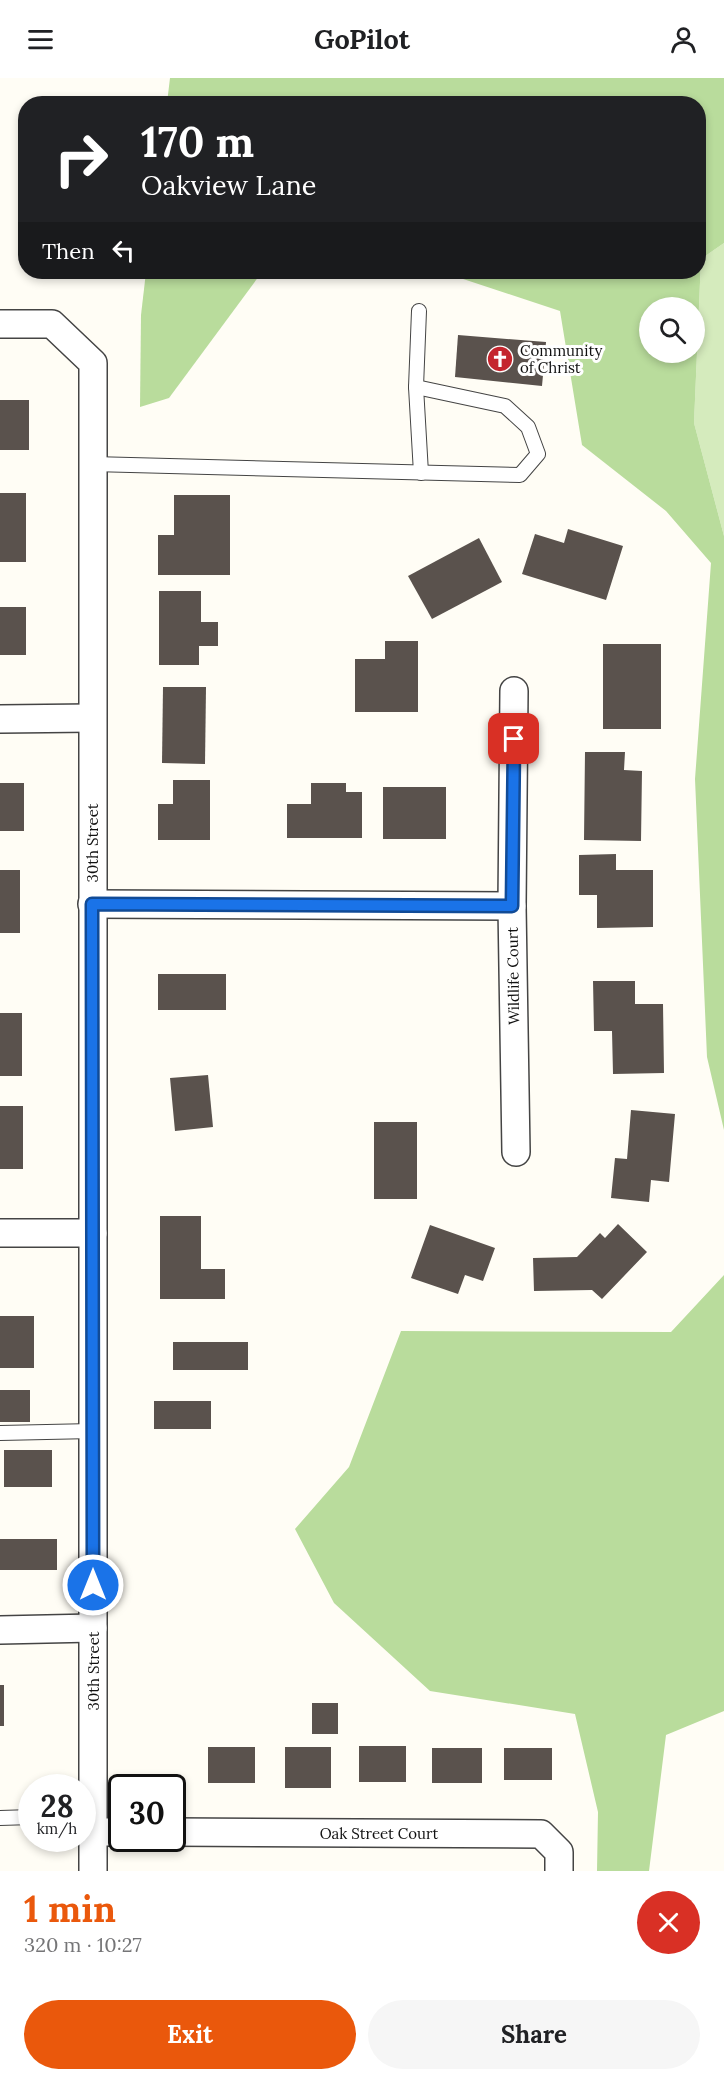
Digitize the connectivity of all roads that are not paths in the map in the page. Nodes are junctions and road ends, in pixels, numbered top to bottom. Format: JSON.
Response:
{"nodes":[{"id":1,"x":419,"y":311,"type":"dead end"},
{"id":2,"x":0,"y":324,"type":"edge"},
{"id":3,"x":416,"y":387,"type":"junction"},
{"id":4,"x":92,"y":464,"type":"junction"},
{"id":5,"x":421,"y":473,"type":"junction"},
{"id":6,"x":514,"y":691,"type":"dead end"},
{"id":7,"x":92,"y":718,"type":"junction"},
{"id":8,"x":0,"y":719,"type":"edge"},
{"id":9,"x":92,"y":904,"type":"junction"},
{"id":10,"x":512,"y":906,"type":"junction"},
{"id":11,"x":516,"y":1152,"type":"dead end"},
{"id":12,"x":0,"y":1233,"type":"edge"},
{"id":13,"x":93,"y":1233,"type":"junction"},
{"id":14,"x":93,"y":1431,"type":"junction"},
{"id":15,"x":0,"y":1432,"type":"edge"},
{"id":16,"x":93,"y":1628,"type":"junction"},
{"id":17,"x":0,"y":1630,"type":"edge"},
{"id":18,"x":91,"y":1774,"type":"edge"},
{"id":19,"x":0,"y":1818,"type":"edge"},
{"id":20,"x":18,"y":1818,"type":"edge"},
{"id":21,"x":186,"y":1832,"type":"edge"},
{"id":22,"x":92,"y":1852,"type":"edge"},
{"id":23,"x":93,"y":1871,"type":"edge"},
{"id":24,"x":559,"y":1871,"type":"edge"}],
"edges":[{"from":1,"to":3,"type":"lane"},
{"from":2,"to":4,"type":"street","name":"30th Street"},
{"from":3,"to":5,"type":"lane"},
{"from":3,"to":5,"type":"lane"},
{"from":4,"to":5,"type":"lane"},
{"from":4,"to":7,"type":"street","name":"30th Street"},
{"from":6,"to":10,"type":"street","name":"Wildlife Court"},
{"from":7,"to":8,"type":"street"},
{"from":7,"to":9,"type":"street","name":"30th Street"},
{"from":9,"to":10,"type":"street"},
{"from":9,"to":13,"type":"street","name":"30th Street"},
{"from":10,"to":11,"type":"street","name":"Wildlife Court"},
{"from":12,"to":13,"type":"street"},
{"from":13,"to":14,"type":"street","name":"30th Street"},
{"from":14,"to":15,"type":"lane"},
{"from":14,"to":16,"type":"street","name":"30th Street"},
{"from":16,"to":17,"type":"street"},
{"from":16,"to":18,"type":"street","name":"30th Street"},
{"from":19,"to":20,"type":"lane"},
{"from":21,"to":24,"type":"street","name":"Oak Street Court"},
{"from":22,"to":23,"type":"street","name":"30th Street"}]}
